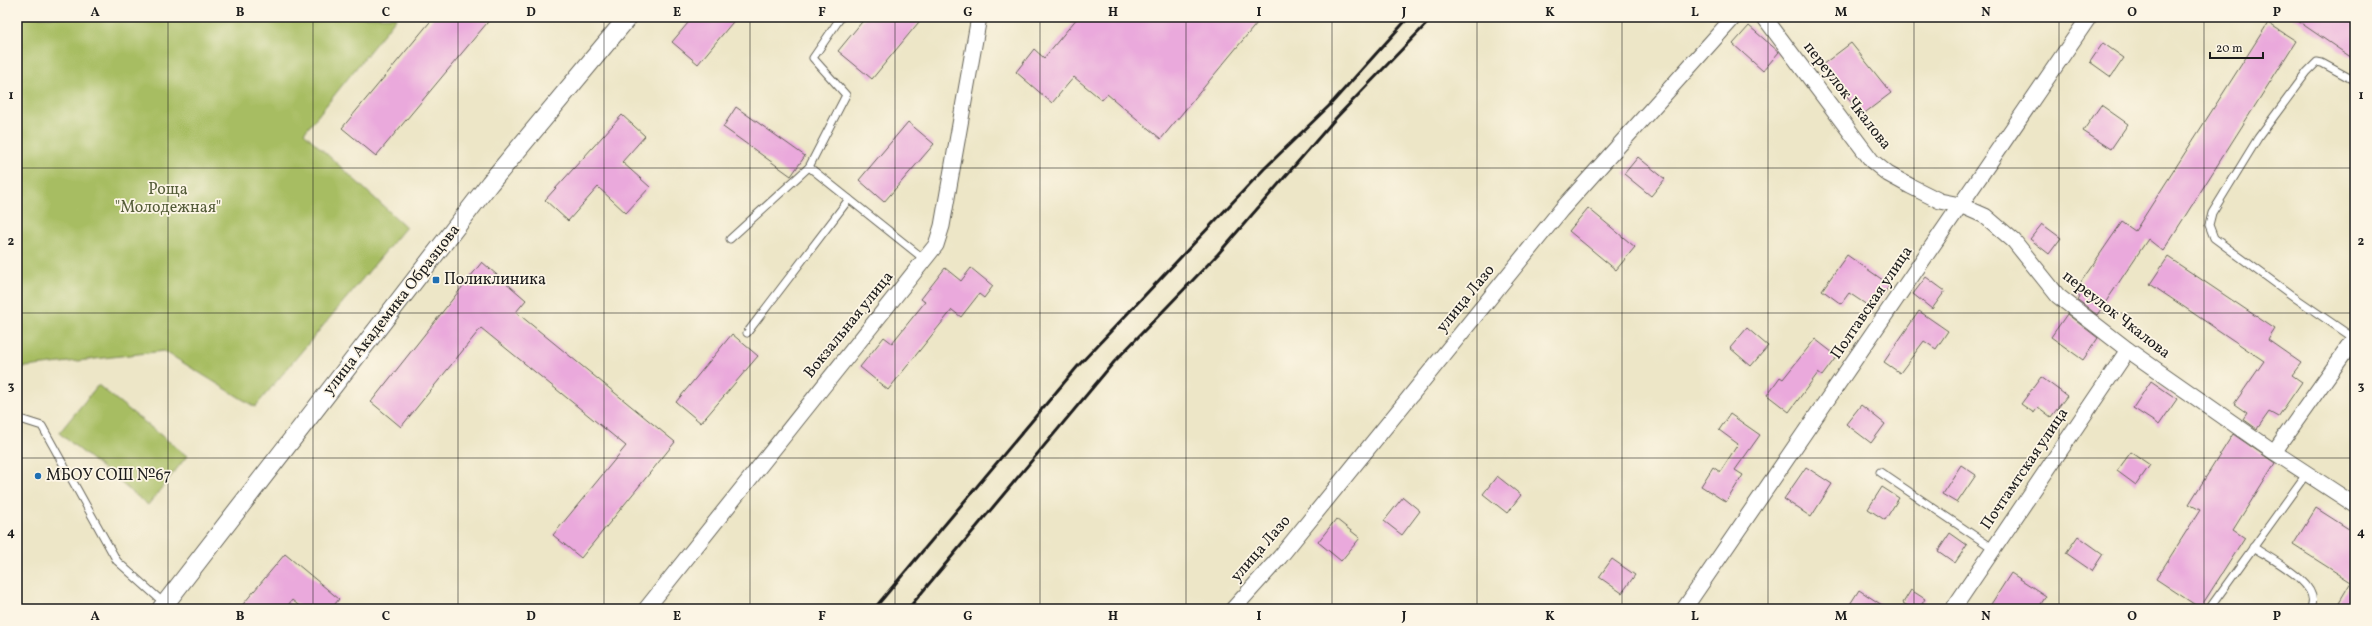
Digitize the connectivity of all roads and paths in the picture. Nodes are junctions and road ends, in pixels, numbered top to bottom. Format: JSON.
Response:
{"nodes":[{"id":1,"x":628,"y":17,"type":"edge"},
{"id":2,"x":842,"y":17,"type":"edge"},
{"id":3,"x":979,"y":17,"type":"edge"},
{"id":4,"x":1734,"y":17,"type":"edge"},
{"id":5,"x":1764,"y":17,"type":"edge"},
{"id":6,"x":2089,"y":17,"type":"edge"},
{"id":7,"x":2355,"y":81,"type":"edge"},
{"id":8,"x":809,"y":167,"type":"junction"},
{"id":9,"x":849,"y":199,"type":"junction"},
{"id":10,"x":1960,"y":205,"type":"junction"},
{"id":11,"x":730,"y":239,"type":"dead end"},
{"id":12,"x":924,"y":260,"type":"junction"},
{"id":13,"x":747,"y":333,"type":"dead end"},
{"id":14,"x":2355,"y":338,"type":"edge"},
{"id":15,"x":2128,"y":350,"type":"junction"},
{"id":16,"x":17,"y":418,"type":"edge"},
{"id":17,"x":2274,"y":452,"type":"junction"},
{"id":18,"x":1880,"y":472,"type":"dead end"},
{"id":19,"x":2307,"y":473,"type":"junction"},
{"id":20,"x":2355,"y":505,"type":"edge"},
{"id":21,"x":2253,"y":547,"type":"junction"},
{"id":22,"x":1994,"y":549,"type":"junction"},
{"id":23,"x":163,"y":607,"type":"edge"},
{"id":24,"x":646,"y":609,"type":"edge"},
{"id":25,"x":1233,"y":609,"type":"edge"},
{"id":26,"x":1684,"y":609,"type":"edge"},
{"id":27,"x":1953,"y":609,"type":"edge"},
{"id":28,"x":2209,"y":609,"type":"edge"},
{"id":29,"x":2310,"y":609,"type":"edge"}],
"edges":[{"from":1,"to":23,"type":"street","name":"улица Академика Образцова"},
{"from":2,"to":8,"type":"lane"},
{"from":3,"to":12,"type":"street","name":"Вокзальная улица"},
{"from":4,"to":25,"type":"street","name":"улица Лазо"},
{"from":5,"to":10,"type":"street","name":"переулок Чкалова"},
{"from":6,"to":10,"type":"street","name":"Полтавская улица"},
{"from":7,"to":14,"type":"lane"},
{"from":8,"to":9,"type":"lane"},
{"from":8,"to":11,"type":"lane"},
{"from":9,"to":12,"type":"lane"},
{"from":9,"to":13,"type":"lane"},
{"from":10,"to":15,"type":"street","name":"переулок Чкалова"},
{"from":10,"to":26,"type":"street","name":"Полтавская улица"},
{"from":12,"to":24,"type":"street","name":"Вокзальная улица"},
{"from":14,"to":17,"type":"street"},
{"from":15,"to":17,"type":"street","name":"переулок Чкалова"},
{"from":15,"to":22,"type":"street","name":"Почтамтская улица"},
{"from":16,"to":23,"type":"lane"},
{"from":17,"to":19,"type":"street","name":"переулок Чкалова"},
{"from":18,"to":22,"type":"lane"},
{"from":19,"to":20,"type":"street","name":"переулок Чкалова"},
{"from":19,"to":21,"type":"lane"},
{"from":21,"to":28,"type":"lane"},
{"from":21,"to":29,"type":"lane"},
{"from":22,"to":27,"type":"street","name":"Почтамтская улица"}]}
